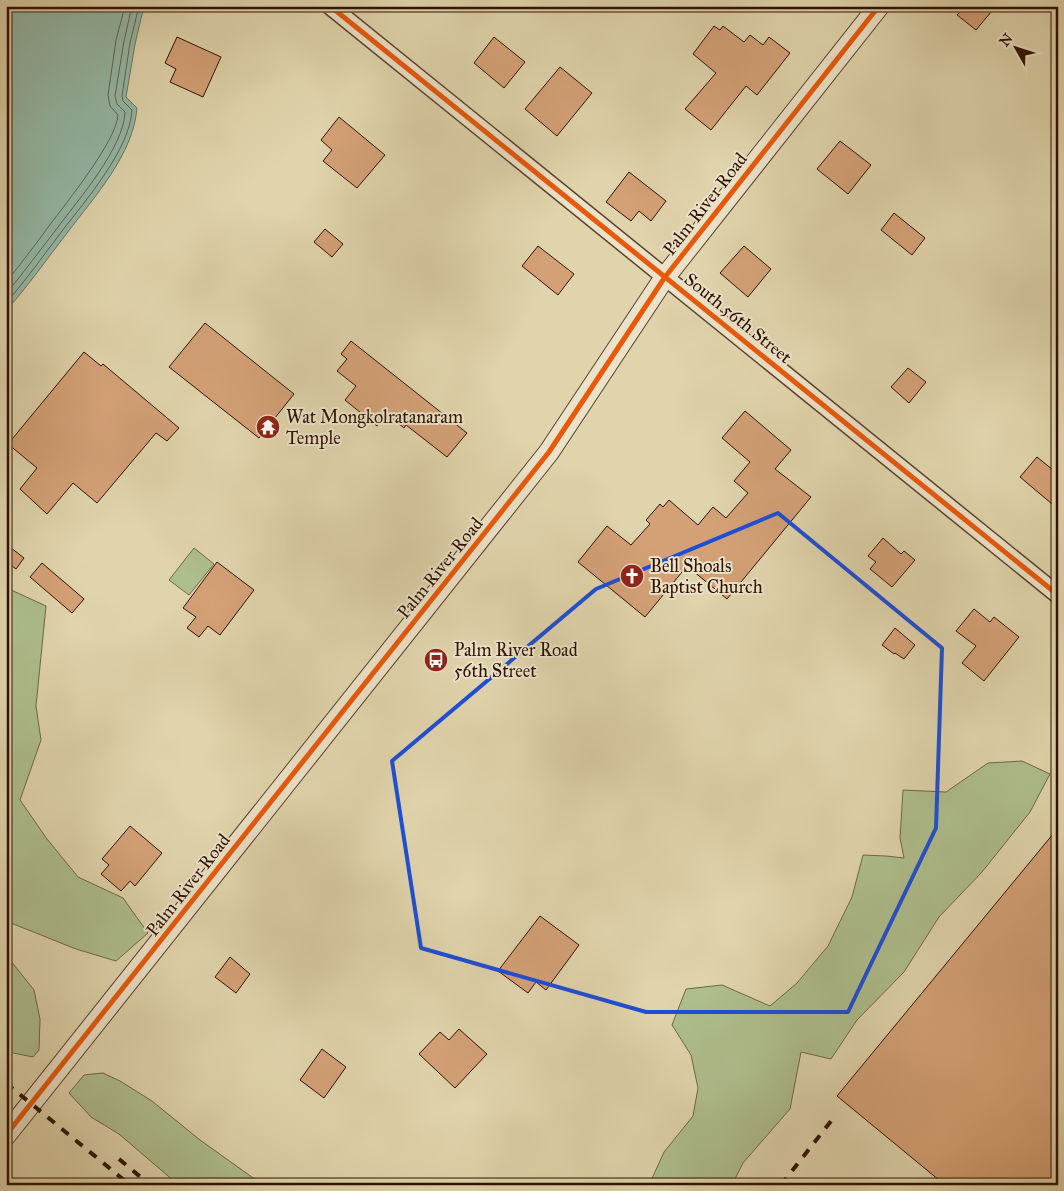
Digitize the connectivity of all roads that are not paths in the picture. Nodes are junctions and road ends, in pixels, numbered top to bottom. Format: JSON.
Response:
{"nodes":[{"id":1,"x":330,"y":6,"type":"edge"},
{"id":2,"x":879,"y":6,"type":"edge"},
{"id":3,"x":665,"y":277,"type":"junction"},
{"id":4,"x":1058,"y":595,"type":"edge"},
{"id":5,"x":6,"y":1135,"type":"edge"}],
"edges":[{"from":1,"to":3,"type":"street","name":"South 56th Street"},
{"from":2,"to":3,"type":"street","name":"Palm River Road"},
{"from":3,"to":4,"type":"street","name":"South 56th Street"},
{"from":3,"to":5,"type":"street","name":"Palm River Road"}]}
